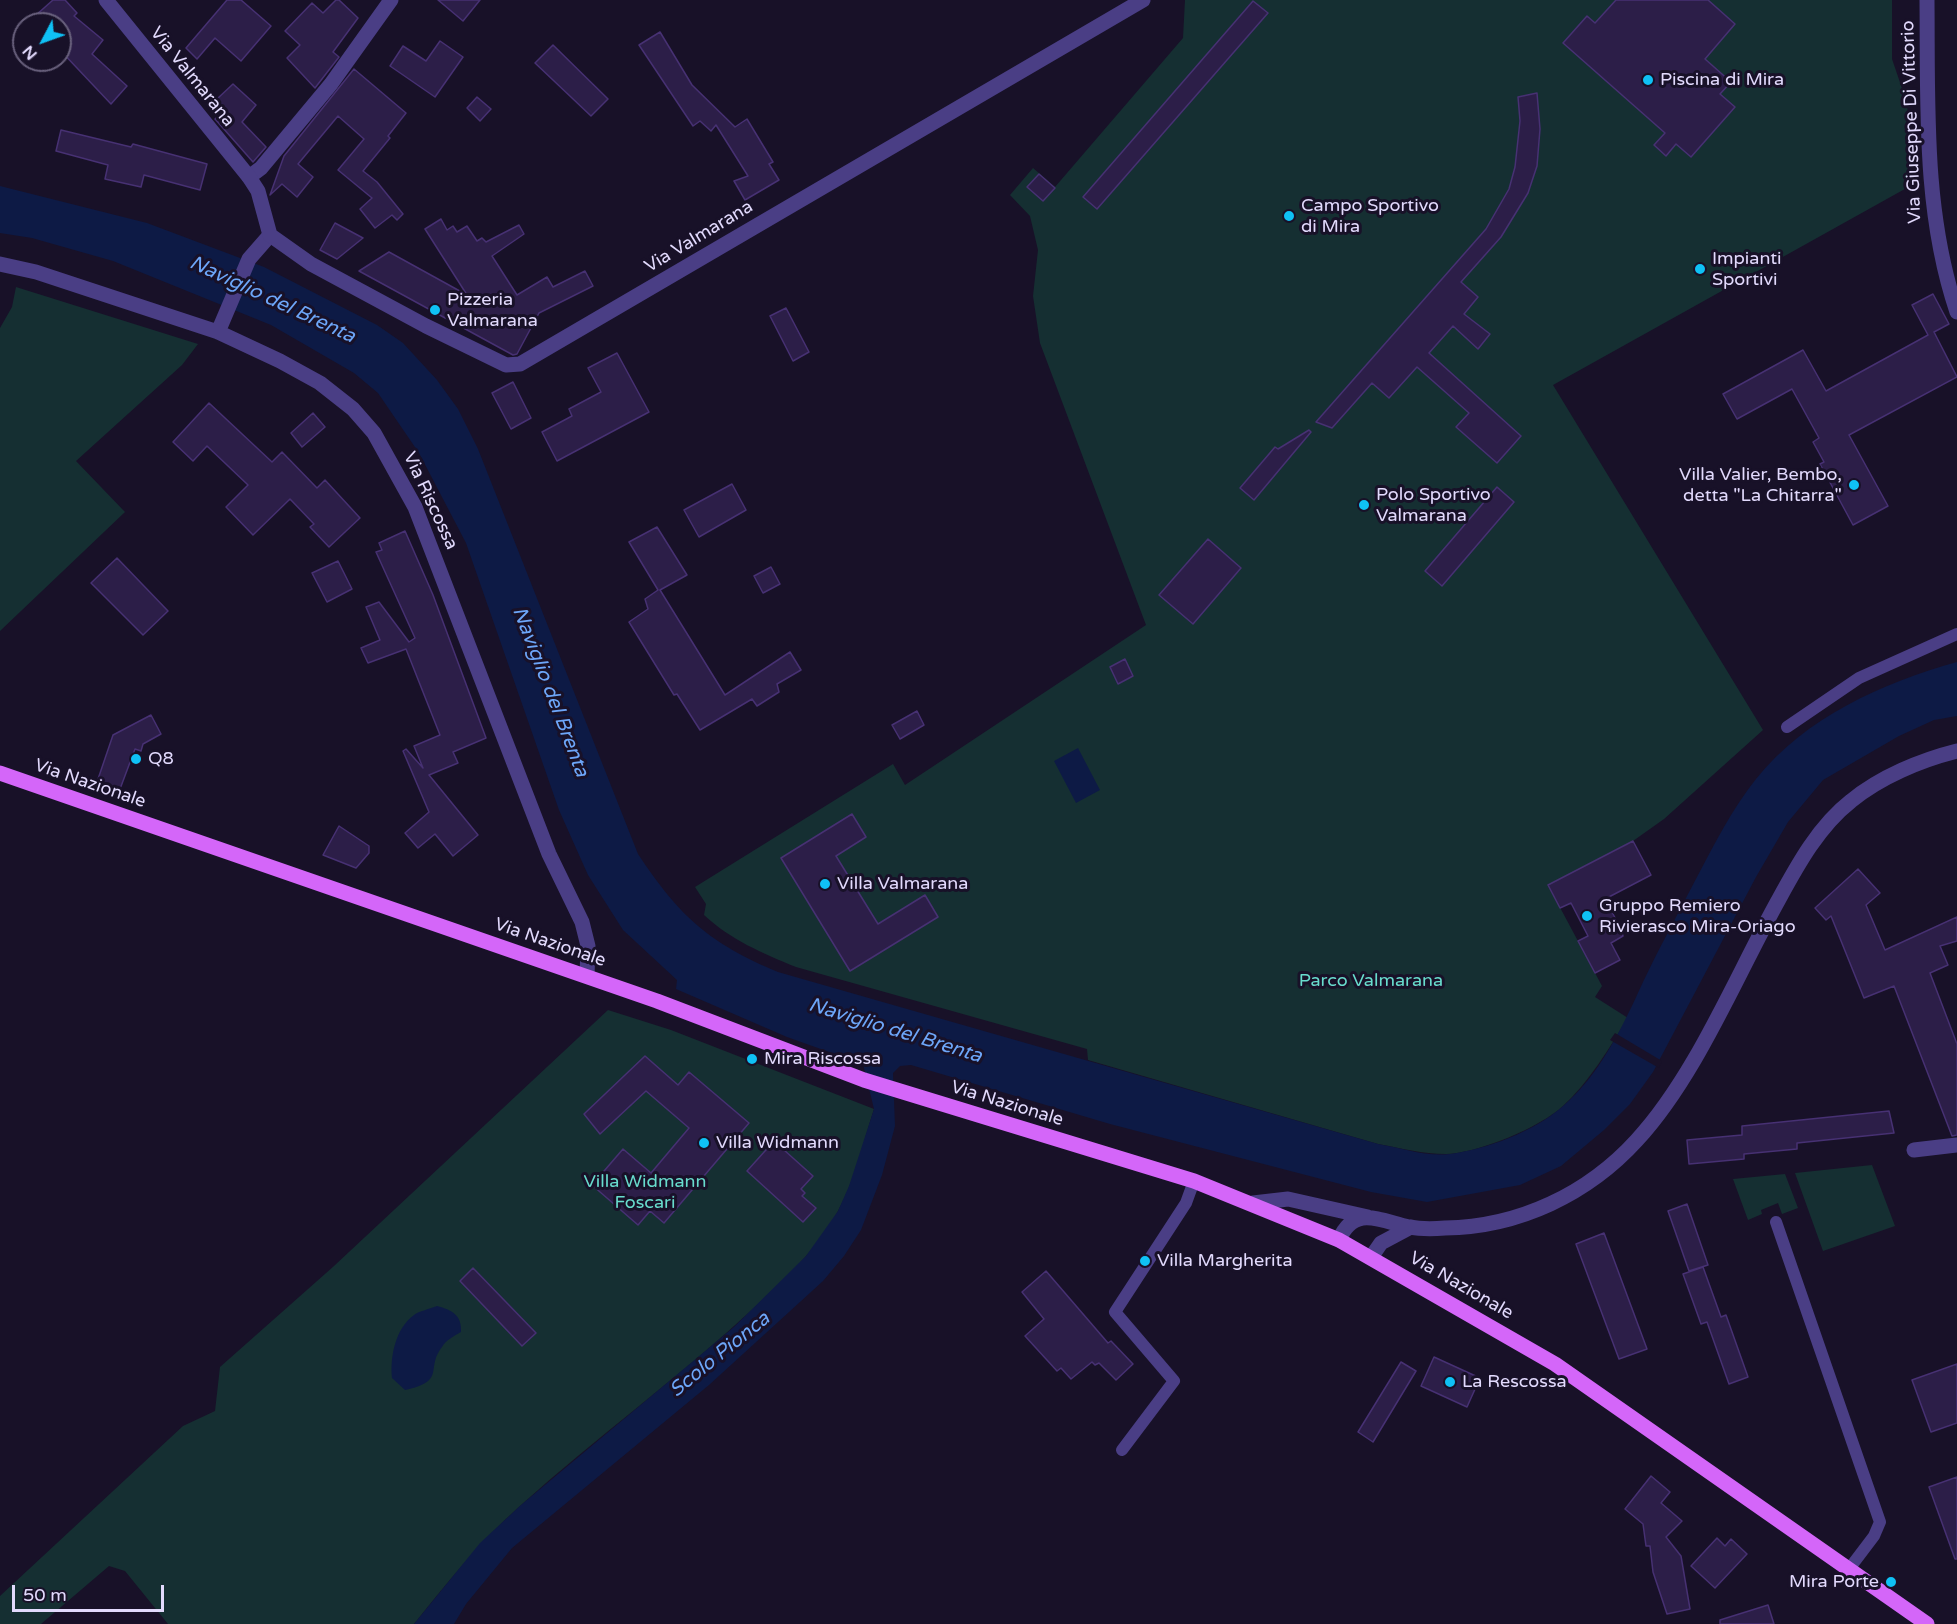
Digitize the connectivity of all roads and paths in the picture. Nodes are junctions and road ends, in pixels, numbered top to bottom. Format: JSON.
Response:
{"nodes":[{"id":1,"x":106,"y":0,"type":"edge"},
{"id":2,"x":391,"y":0,"type":"edge"},
{"id":3,"x":1143,"y":0,"type":"edge"},
{"id":4,"x":1927,"y":0,"type":"edge"},
{"id":5,"x":249,"y":177,"type":"junction"},
{"id":6,"x":270,"y":235,"type":"junction"},
{"id":7,"x":0,"y":264,"type":"edge"},
{"id":8,"x":1952,"y":279,"type":"edge"},
{"id":9,"x":1957,"y":312,"type":"edge"},
{"id":10,"x":220,"y":327,"type":"junction"},
{"id":11,"x":1957,"y":634,"type":"edge"},
{"id":12,"x":1787,"y":727,"type":"dead end"},
{"id":13,"x":1957,"y":751,"type":"edge"},
{"id":14,"x":0,"y":773,"type":"edge"},
{"id":15,"x":587,"y":976,"type":"junction"},
{"id":16,"x":1957,"y":1144,"type":"edge"},
{"id":17,"x":1914,"y":1150,"type":"dead end"},
{"id":18,"x":1194,"y":1181,"type":"junction"},
{"id":19,"x":1253,"y":1203,"type":"junction"},
{"id":20,"x":1368,"y":1217,"type":"junction"},
{"id":21,"x":1776,"y":1222,"type":"dead end"},
{"id":22,"x":1411,"y":1227,"type":"junction"},
{"id":23,"x":1339,"y":1240,"type":"junction"},
{"id":24,"x":1372,"y":1256,"type":"junction"},
{"id":25,"x":1122,"y":1450,"type":"dead end"},
{"id":26,"x":1849,"y":1569,"type":"junction"},
{"id":27,"x":1927,"y":1624,"type":"edge"}],
"edges":[{"from":1,"to":5,"type":"street","name":"Via Valmarana"},
{"from":2,"to":5,"type":"street"},
{"from":3,"to":6,"type":"street","name":"Via Valmarana"},
{"from":4,"to":8,"type":"street","name":"Via Giuseppe Di Vittorio"},
{"from":5,"to":6,"type":"street","name":"Via Valmarana"},
{"from":6,"to":10,"type":"street"},
{"from":7,"to":10,"type":"street","name":"Via Riscossa"},
{"from":8,"to":9,"type":"street","name":"Via Giuseppe Di Vittorio"},
{"from":10,"to":15,"type":"street","name":"Via Riscossa"},
{"from":11,"to":12,"type":"lane"},
{"from":13,"to":22,"type":"street"},
{"from":14,"to":15,"type":"main road","name":"Via Nazionale"},
{"from":15,"to":18,"type":"main road","name":"Via Nazionale"},
{"from":16,"to":17,"type":"street"},
{"from":18,"to":19,"type":"main road","name":"Via Nazionale"},
{"from":18,"to":25,"type":"lane"},
{"from":19,"to":20,"type":"street"},
{"from":19,"to":23,"type":"main road","name":"Via Nazionale"},
{"from":20,"to":22,"type":"street"},
{"from":20,"to":23,"type":"street"},
{"from":21,"to":26,"type":"lane"},
{"from":22,"to":24,"type":"street"},
{"from":23,"to":24,"type":"main road","name":"Via Nazionale"},
{"from":24,"to":26,"type":"main road","name":"Via Nazionale"},
{"from":26,"to":27,"type":"main road","name":"Via Nazionale"}]}
